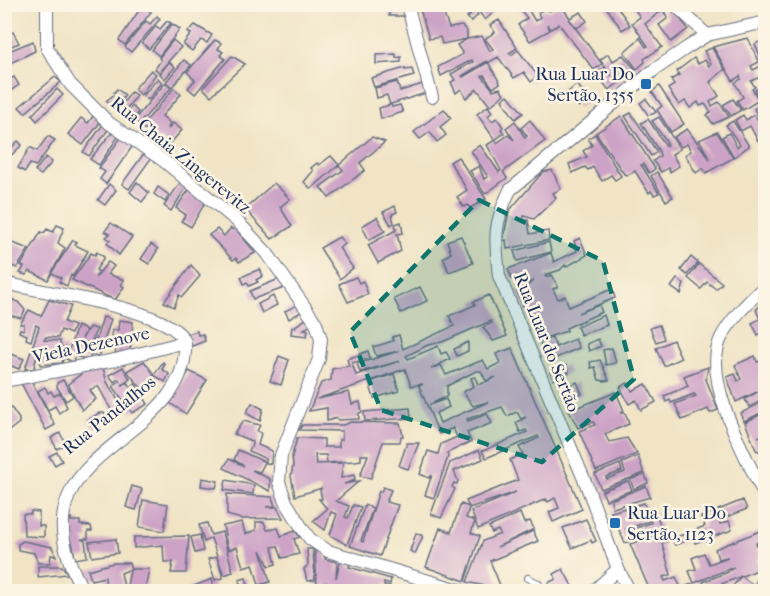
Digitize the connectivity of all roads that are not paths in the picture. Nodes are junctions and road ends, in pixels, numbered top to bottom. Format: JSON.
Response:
{"nodes":[{"id":1,"x":46,"y":4,"type":"edge"},
{"id":2,"x":407,"y":4,"type":"edge"},
{"id":3,"x":674,"y":4,"type":"edge"},
{"id":4,"x":765,"y":22,"type":"edge"},
{"id":5,"x":707,"y":35,"type":"junction"},
{"id":6,"x":432,"y":97,"type":"dead end"},
{"id":7,"x":4,"y":283,"type":"edge"},
{"id":8,"x":765,"y":285,"type":"edge"},
{"id":9,"x":185,"y":342,"type":"junction"},
{"id":10,"x":4,"y":381,"type":"edge"},
{"id":11,"x":71,"y":467,"type":"dead end"},
{"id":12,"x":765,"y":498,"type":"edge"},
{"id":13,"x":52,"y":535,"type":"dead end"},
{"id":14,"x":618,"y":569,"type":"junction"},
{"id":15,"x":765,"y":577,"type":"edge"},
{"id":16,"x":528,"y":578,"type":"dead end"},
{"id":17,"x":84,"y":591,"type":"edge"},
{"id":18,"x":466,"y":591,"type":"edge"},
{"id":19,"x":544,"y":591,"type":"edge"},
{"id":20,"x":593,"y":591,"type":"edge"},
{"id":21,"x":630,"y":591,"type":"edge"},
{"id":22,"x":757,"y":591,"type":"edge"}],
"edges":[{"from":1,"to":18,"type":"street","name":"Rua Chaia Zingerevitz"},
{"from":2,"to":6,"type":"street"},
{"from":3,"to":5,"type":"street"},
{"from":4,"to":5,"type":"street","name":"Rua Luar do Sertão"},
{"from":5,"to":14,"type":"street","name":"Rua Luar do Sertão"},
{"from":7,"to":9,"type":"street"},
{"from":8,"to":12,"type":"street"},
{"from":9,"to":10,"type":"street","name":"Viela Dezenove"},
{"from":9,"to":11,"type":"street","name":"Rua Pandalhos"},
{"from":13,"to":17,"type":"street"},
{"from":14,"to":20,"type":"street"},
{"from":14,"to":21,"type":"street","name":"Rua Luar do Sertão"},
{"from":15,"to":22,"type":"street"},
{"from":16,"to":19,"type":"lane"}]}
